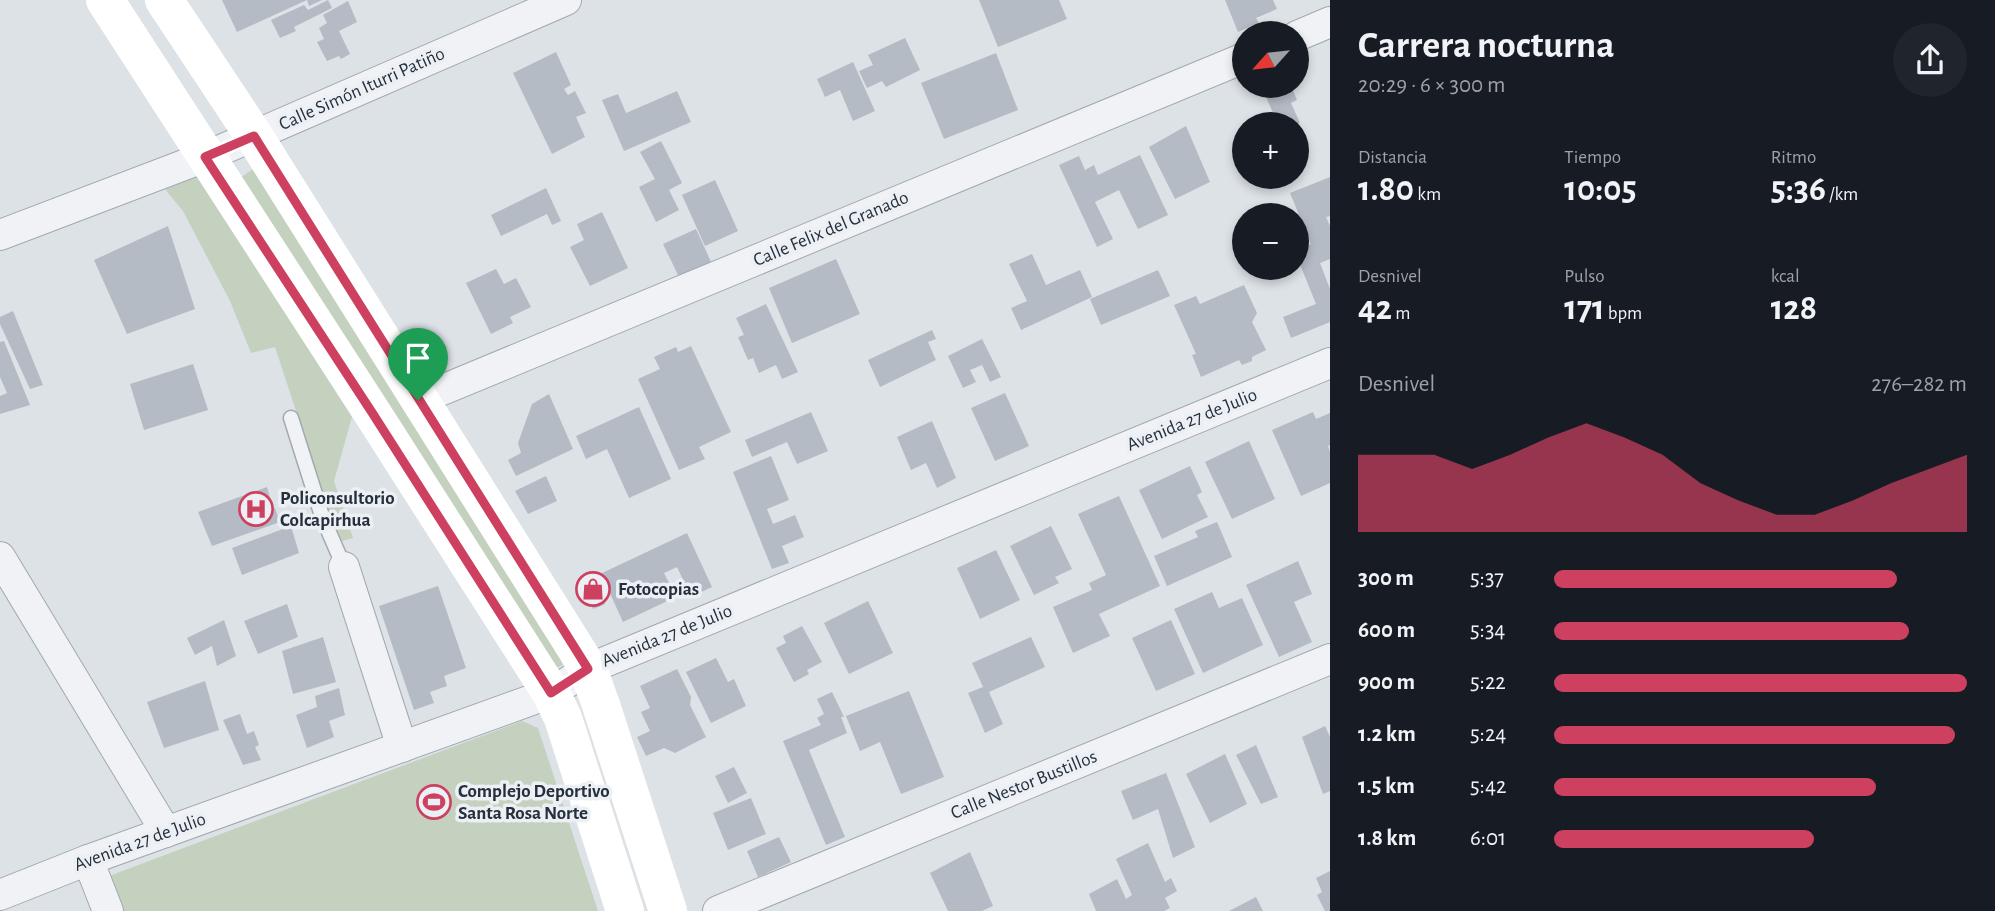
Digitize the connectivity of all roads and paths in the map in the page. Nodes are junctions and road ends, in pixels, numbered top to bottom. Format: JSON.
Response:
{"nodes":[{"id":1,"x":105,"y":0,"type":"edge"},
{"id":2,"x":164,"y":0,"type":"edge"},
{"id":3,"x":566,"y":0,"type":"edge"},
{"id":4,"x":1330,"y":22,"type":"edge"},
{"id":5,"x":1309,"y":31,"type":"edge"},
{"id":6,"x":1232,"y":63,"type":"edge"},
{"id":7,"x":254,"y":136,"type":"junction"},
{"id":8,"x":205,"y":157,"type":"junction"},
{"id":9,"x":0,"y":235,"type":"edge"},
{"id":10,"x":1330,"y":363,"type":"edge"},
{"id":11,"x":418,"y":400,"type":"junction"},
{"id":12,"x":291,"y":418,"type":"dead end"},
{"id":13,"x":0,"y":557,"type":"edge"},
{"id":14,"x":344,"y":568,"type":"joint"},
{"id":15,"x":1330,"y":659,"type":"edge"},
{"id":16,"x":588,"y":669,"type":"junction"},
{"id":17,"x":551,"y":693,"type":"junction"},
{"id":18,"x":402,"y":747,"type":"junction"},
{"id":19,"x":166,"y":832,"type":"junction"},
{"id":20,"x":88,"y":860,"type":"junction"},
{"id":21,"x":0,"y":895,"type":"edge"},
{"id":22,"x":108,"y":911,"type":"edge"},
{"id":23,"x":625,"y":911,"type":"edge"},
{"id":24,"x":668,"y":911,"type":"edge"},
{"id":25,"x":718,"y":911,"type":"edge"}],
"edges":[{"from":1,"to":8,"type":"main road"},
{"from":2,"to":7,"type":"main road"},
{"from":3,"to":7,"type":"street","name":"Calle Simón Iturri Patiño"},
{"from":4,"to":5,"type":"street"},
{"from":6,"to":11,"type":"street","name":"Calle Felix del Granado"},
{"from":7,"to":8,"type":"street","name":"Calle Simón Iturri Patiño"},
{"from":7,"to":11,"type":"main road"},
{"from":8,"to":9,"type":"street","name":"Calle Simón Iturri Patiño"},
{"from":8,"to":17,"type":"main road"},
{"from":10,"to":16,"type":"street","name":"Avenida 27 de Julio"},
{"from":11,"to":16,"type":"main road"},
{"from":12,"to":14,"type":"lane"},
{"from":13,"to":19,"type":"street"},
{"from":14,"to":18,"type":"street"},
{"from":15,"to":25,"type":"street","name":"Calle Nestor Bustillos"},
{"from":16,"to":17,"type":"street","name":"Avenida 27 de Julio"},
{"from":16,"to":24,"type":"main road"},
{"from":17,"to":18,"type":"street","name":"Avenida 27 de Julio"},
{"from":17,"to":23,"type":"main road"},
{"from":18,"to":19,"type":"street","name":"Avenida 27 de Julio"},
{"from":19,"to":20,"type":"street","name":"Avenida 27 de Julio"},
{"from":20,"to":21,"type":"street","name":"Avenida 27 de Julio"},
{"from":20,"to":22,"type":"street"}]}
